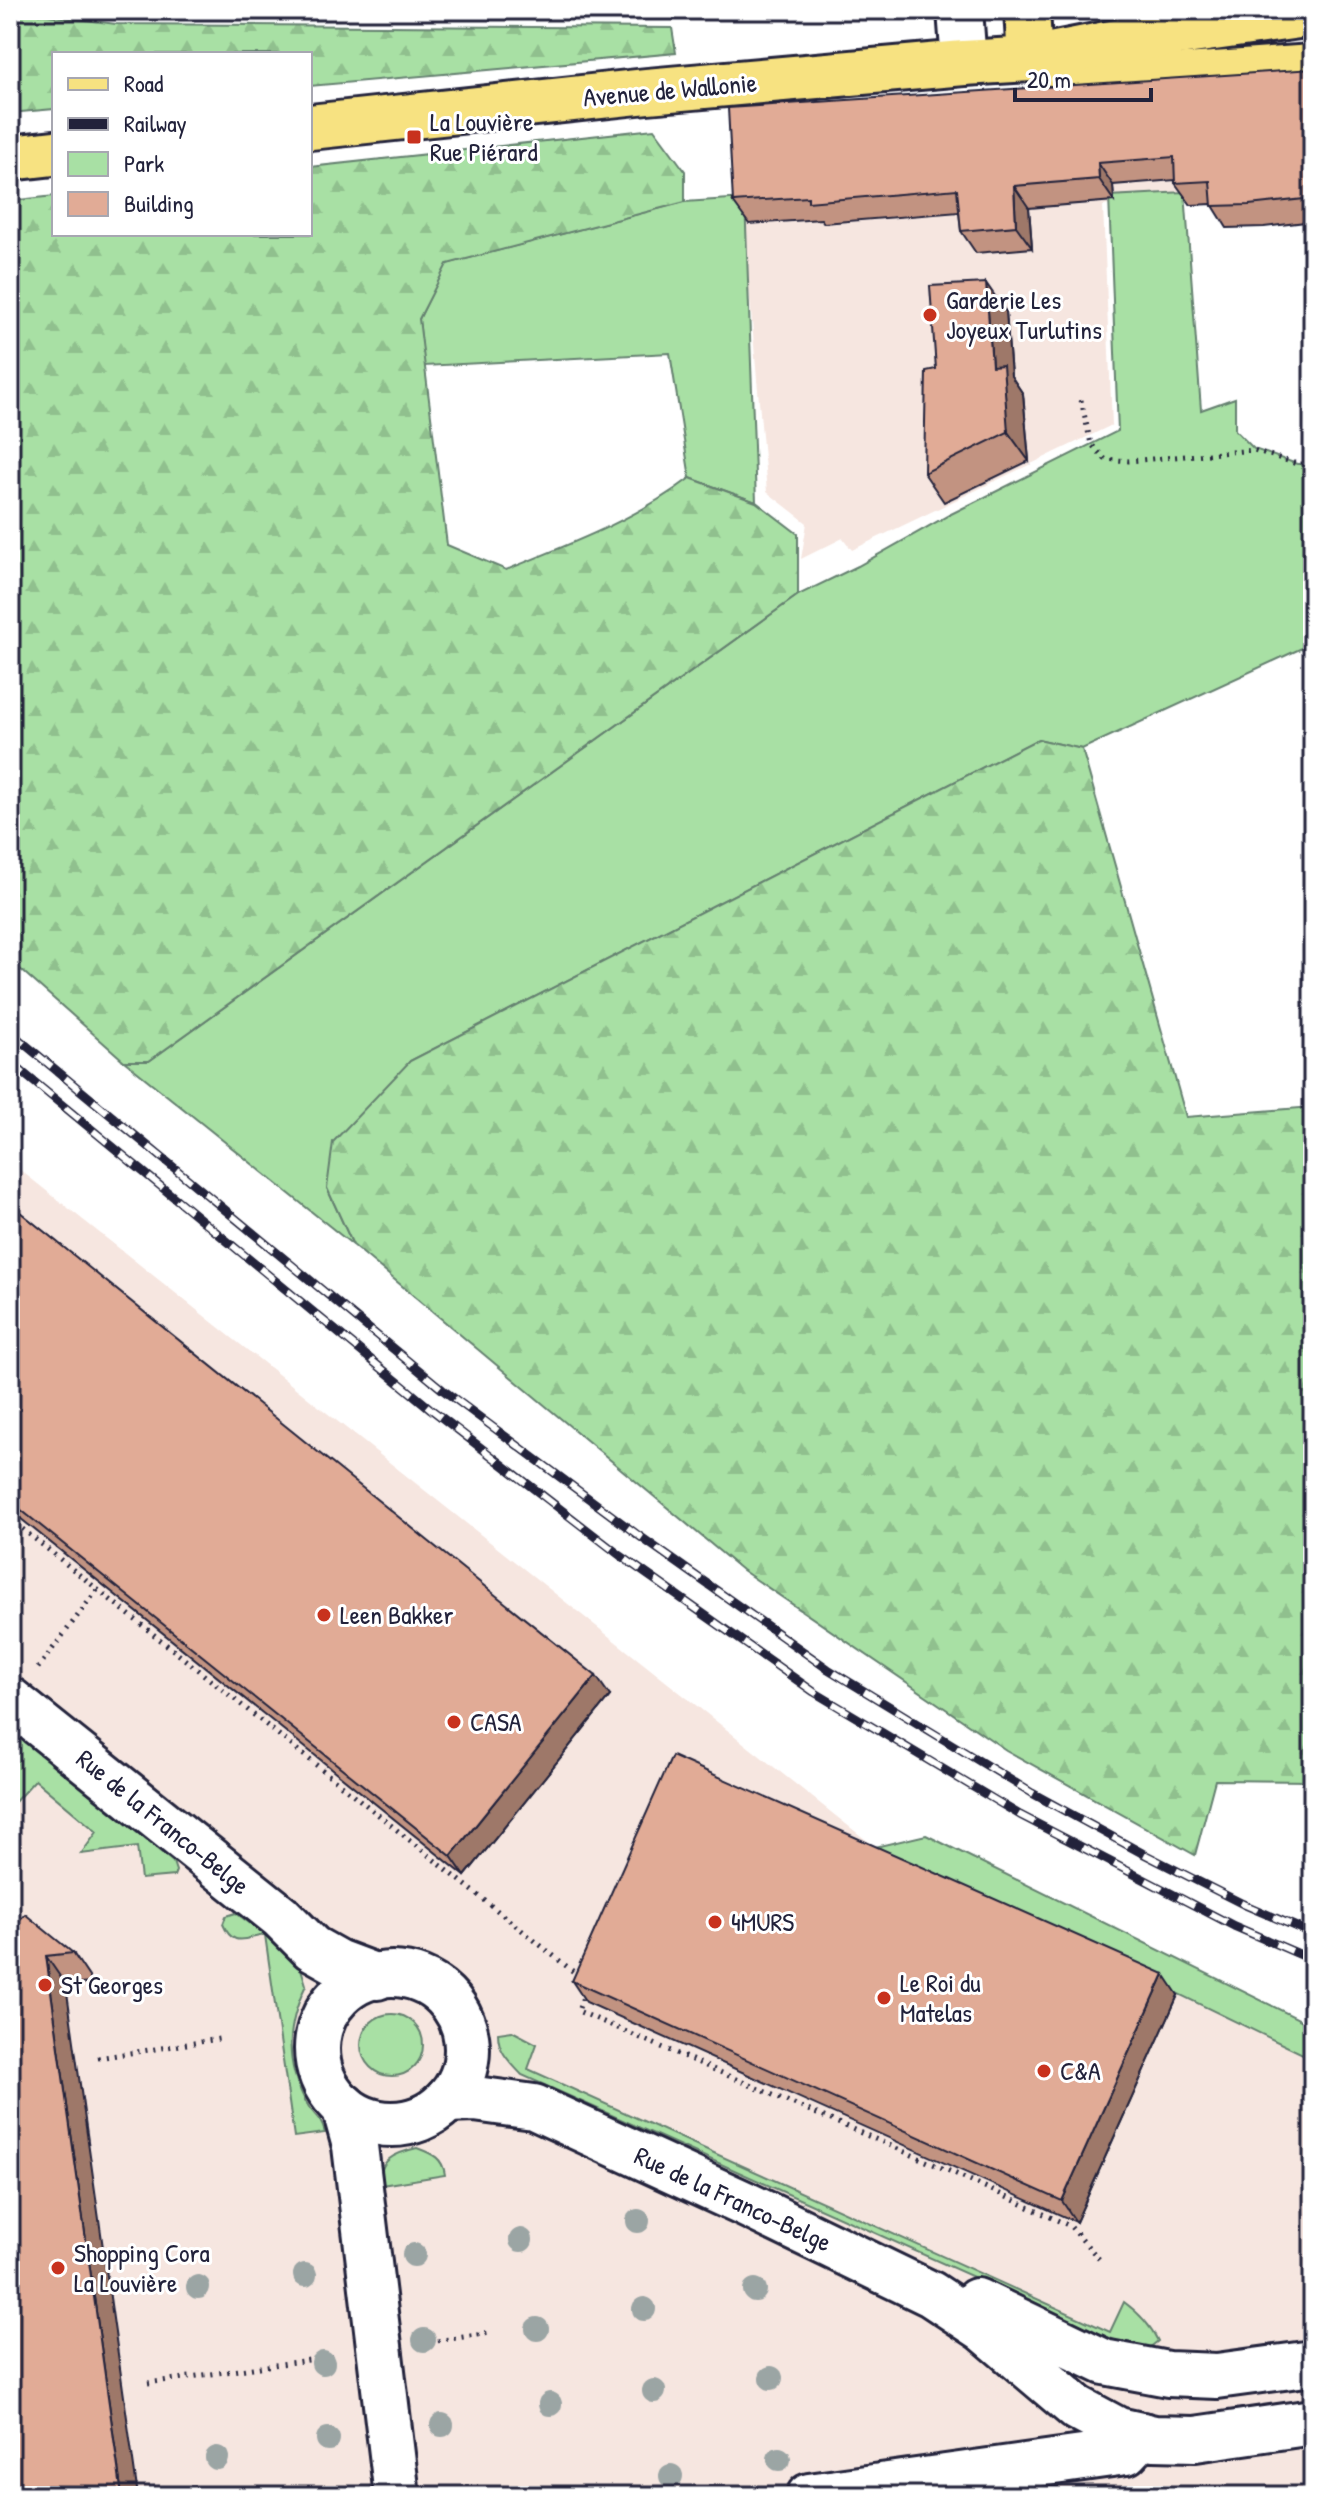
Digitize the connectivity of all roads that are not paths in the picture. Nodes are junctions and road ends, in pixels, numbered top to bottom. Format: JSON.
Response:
{"nodes":[{"id":1,"x":960,"y":10,"type":"edge"},
{"id":2,"x":1027,"y":10,"type":"edge"},
{"id":3,"x":1313,"y":14,"type":"edge"},
{"id":4,"x":1030,"y":59,"type":"junction"},
{"id":5,"x":964,"y":63,"type":"junction"},
{"id":6,"x":1313,"y":67,"type":"edge"},
{"id":7,"x":312,"y":127,"type":"edge"},
{"id":8,"x":52,"y":153,"type":"edge"},
{"id":9,"x":10,"y":158,"type":"edge"},
{"id":10,"x":11,"y":1700,"type":"edge"},
{"id":11,"x":312,"y":1948,"type":"junction"},
{"id":12,"x":377,"y":1977,"type":"junction"},
{"id":13,"x":333,"y":2004,"type":"junction"},
{"id":14,"x":466,"y":2055,"type":"junction"},
{"id":15,"x":447,"y":2100,"type":"junction"},
{"id":16,"x":344,"y":2106,"type":"junction"},
{"id":17,"x":534,"y":2107,"type":"junction"},
{"id":18,"x":931,"y":2294,"type":"junction"},
{"id":19,"x":1313,"y":2363,"type":"edge"},
{"id":20,"x":1313,"y":2422,"type":"edge"},
{"id":21,"x":1142,"y":2435,"type":"junction"},
{"id":22,"x":397,"y":2496,"type":"edge"},
{"id":23,"x":809,"y":2496,"type":"edge"}],
"edges":[{"from":1,"to":5,"type":"street"},
{"from":2,"to":4,"type":"main road"},
{"from":3,"to":4,"type":"main road"},
{"from":4,"to":5,"type":"main road","name":"Avenue de Wallonie"},
{"from":4,"to":6,"type":"main road"},
{"from":5,"to":7,"type":"main road","name":"Avenue de Wallonie"},
{"from":8,"to":9,"type":"main road"},
{"from":10,"to":11,"type":"street","name":"Rue de la Franco-Belge"},
{"from":11,"to":12,"type":"street","name":"Rue de la Franco-Belge"},
{"from":11,"to":13,"type":"street","name":"Rue de la Franco-Belge"},
{"from":12,"to":13,"type":"street","name":"Rue de la Franco-Belge"},
{"from":12,"to":14,"type":"street","name":"Rue de la Franco-Belge"},
{"from":13,"to":16,"type":"street","name":"Rue de la Franco-Belge"},
{"from":14,"to":15,"type":"street","name":"Rue de la Franco-Belge"},
{"from":14,"to":17,"type":"street","name":"Rue de la Franco-Belge"},
{"from":15,"to":16,"type":"street","name":"Rue de la Franco-Belge"},
{"from":15,"to":17,"type":"street","name":"Rue de la Franco-Belge"},
{"from":16,"to":22,"type":"street"},
{"from":17,"to":18,"type":"street","name":"Rue de la Franco-Belge"},
{"from":18,"to":19,"type":"street","name":"Rue de la Franco-Belge"},
{"from":18,"to":21,"type":"street","name":"Rue de la Franco-Belge"},
{"from":20,"to":21,"type":"street","name":"Rue de la Franco-Belge"},
{"from":21,"to":23,"type":"street"}]}
